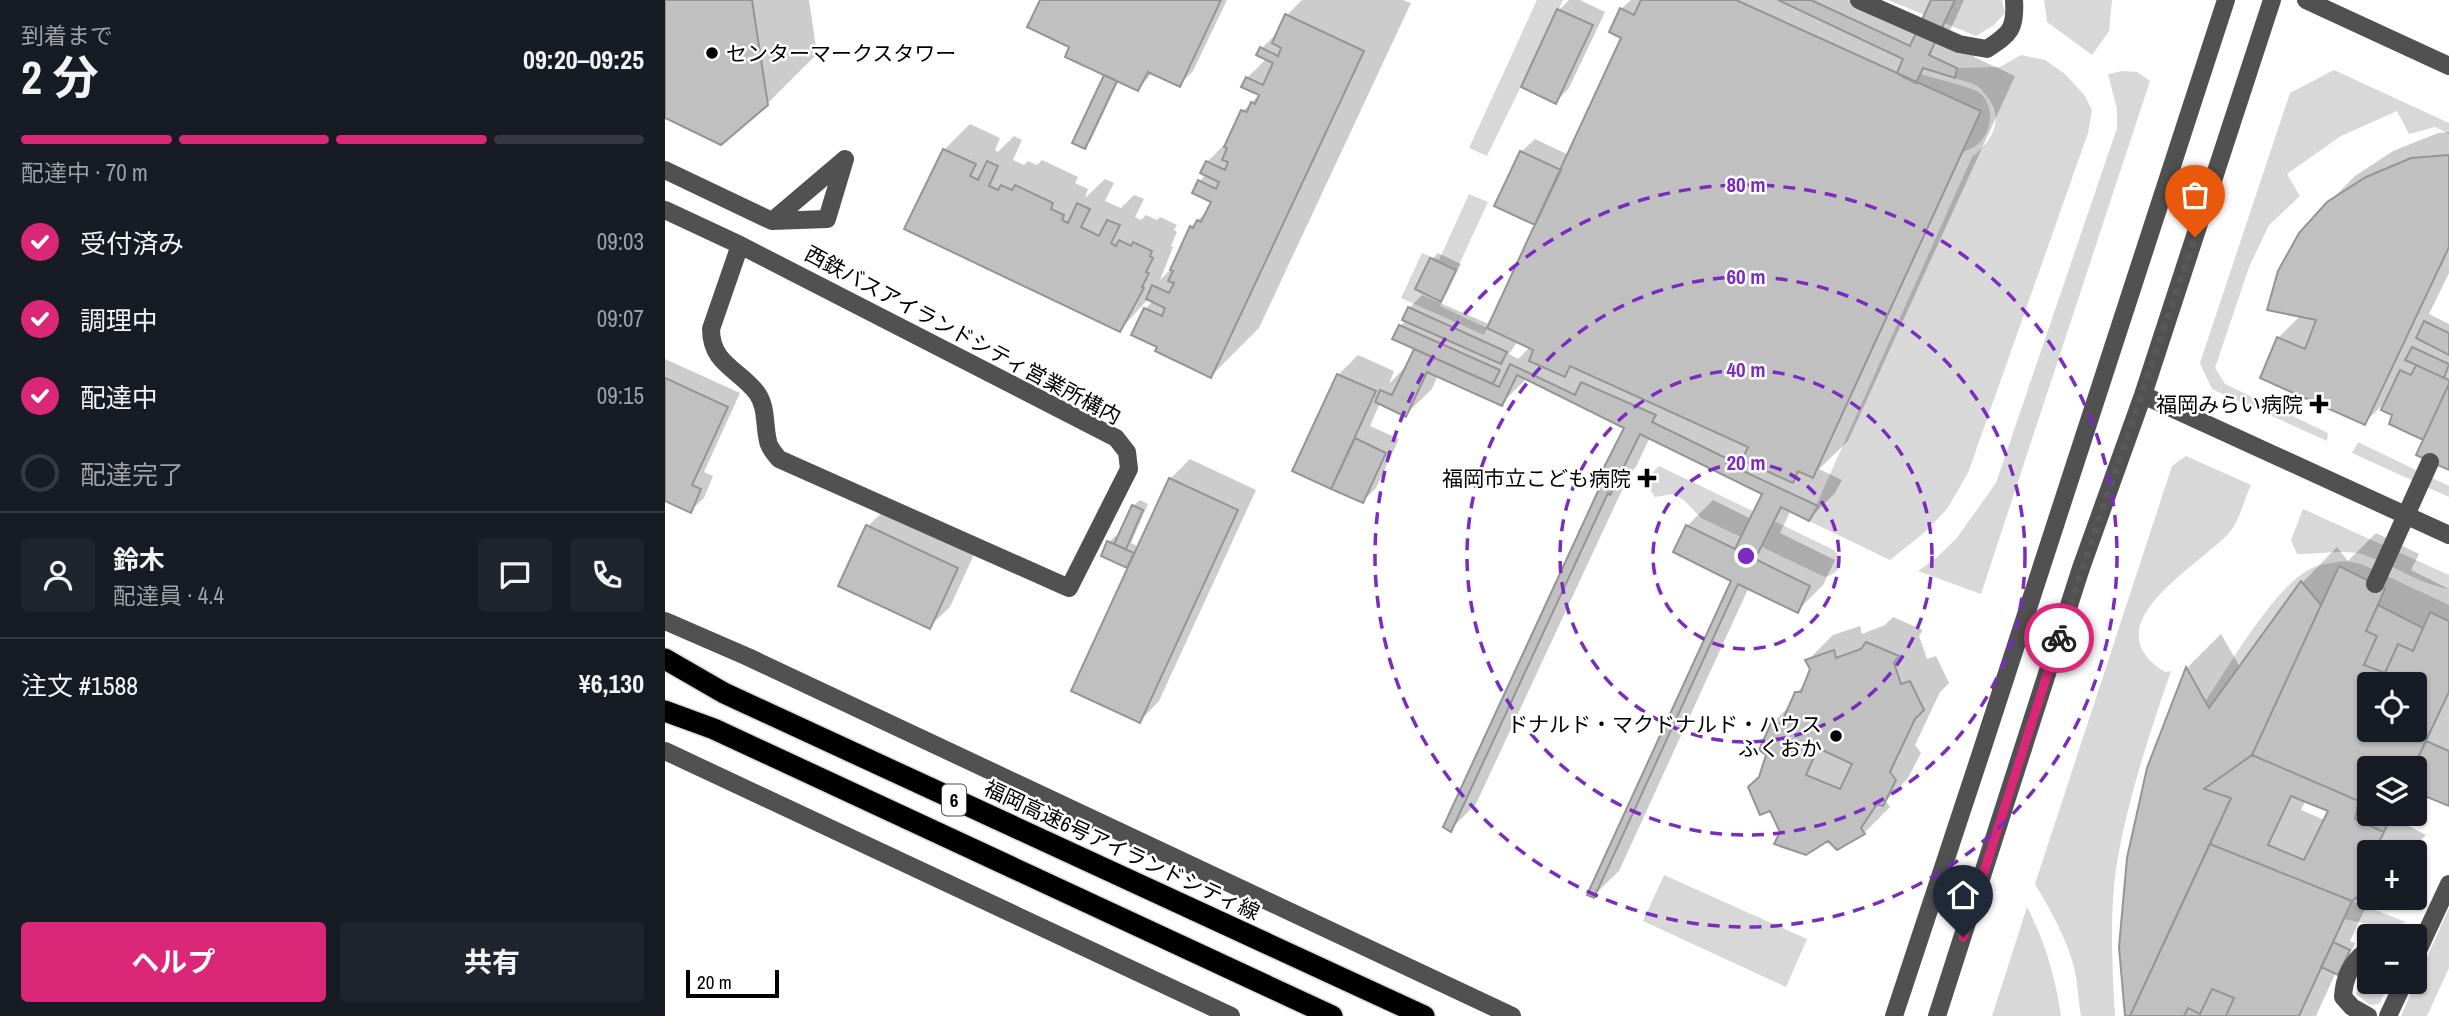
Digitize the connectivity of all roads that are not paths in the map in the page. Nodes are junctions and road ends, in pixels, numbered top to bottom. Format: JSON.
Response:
{"nodes":[{"id":1,"x":1860,"y":0,"type":"edge"},
{"id":2,"x":2014,"y":0,"type":"edge"},
{"id":3,"x":2226,"y":0,"type":"edge"},
{"id":4,"x":2273,"y":0,"type":"edge"},
{"id":5,"x":2305,"y":0,"type":"edge"},
{"id":6,"x":2449,"y":66,"type":"edge"},
{"id":7,"x":665,"y":170,"type":"edge"},
{"id":8,"x":665,"y":210,"type":"edge"},
{"id":9,"x":772,"y":221,"type":"dead end"},
{"id":10,"x":740,"y":245,"type":"junction"},
{"id":11,"x":2143,"y":395,"type":"junction"},
{"id":12,"x":2430,"y":462,"type":"dead end"},
{"id":13,"x":2449,"y":536,"type":"edge"},
{"id":14,"x":2375,"y":584,"type":"dead end"},
{"id":15,"x":665,"y":621,"type":"edge"},
{"id":16,"x":665,"y":659,"type":"edge"},
{"id":17,"x":665,"y":711,"type":"edge"},
{"id":18,"x":665,"y":751,"type":"edge"},
{"id":19,"x":2449,"y":884,"type":"edge"},
{"id":20,"x":2427,"y":931,"type":"edge"},
{"id":21,"x":2357,"y":958,"type":"edge"},
{"id":22,"x":2398,"y":994,"type":"edge"},
{"id":23,"x":1231,"y":1016,"type":"edge"},
{"id":24,"x":1332,"y":1016,"type":"edge"},
{"id":25,"x":1424,"y":1016,"type":"edge"},
{"id":26,"x":1512,"y":1016,"type":"edge"},
{"id":27,"x":1894,"y":1016,"type":"edge"},
{"id":28,"x":1937,"y":1016,"type":"edge"},
{"id":29,"x":2368,"y":1016,"type":"edge"},
{"id":30,"x":2388,"y":1016,"type":"edge"}],
"edges":[{"from":1,"to":2,"type":"street"},
{"from":3,"to":27,"type":"street"},
{"from":4,"to":11,"type":"street"},
{"from":5,"to":6,"type":"street"},
{"from":7,"to":9,"type":"street"},
{"from":8,"to":10,"type":"street","name":"西鉄バスアイランドシティ営業所構内"},
{"from":10,"to":10,"type":"street","name":"西鉄バスアイランドシティ営業所構内"},
{"from":11,"to":13,"type":"street"},
{"from":11,"to":28,"type":"street"},
{"from":12,"to":14,"type":"street"},
{"from":15,"to":26,"type":"street"},
{"from":16,"to":25,"type":"highway","name":"福岡高速6号アイランドシティ線","number":"6"},
{"from":17,"to":24,"type":"highway","number":"6"},
{"from":18,"to":23,"type":"street"},
{"from":19,"to":20,"type":"street"},
{"from":21,"to":29,"type":"street"},
{"from":22,"to":30,"type":"street"}]}
